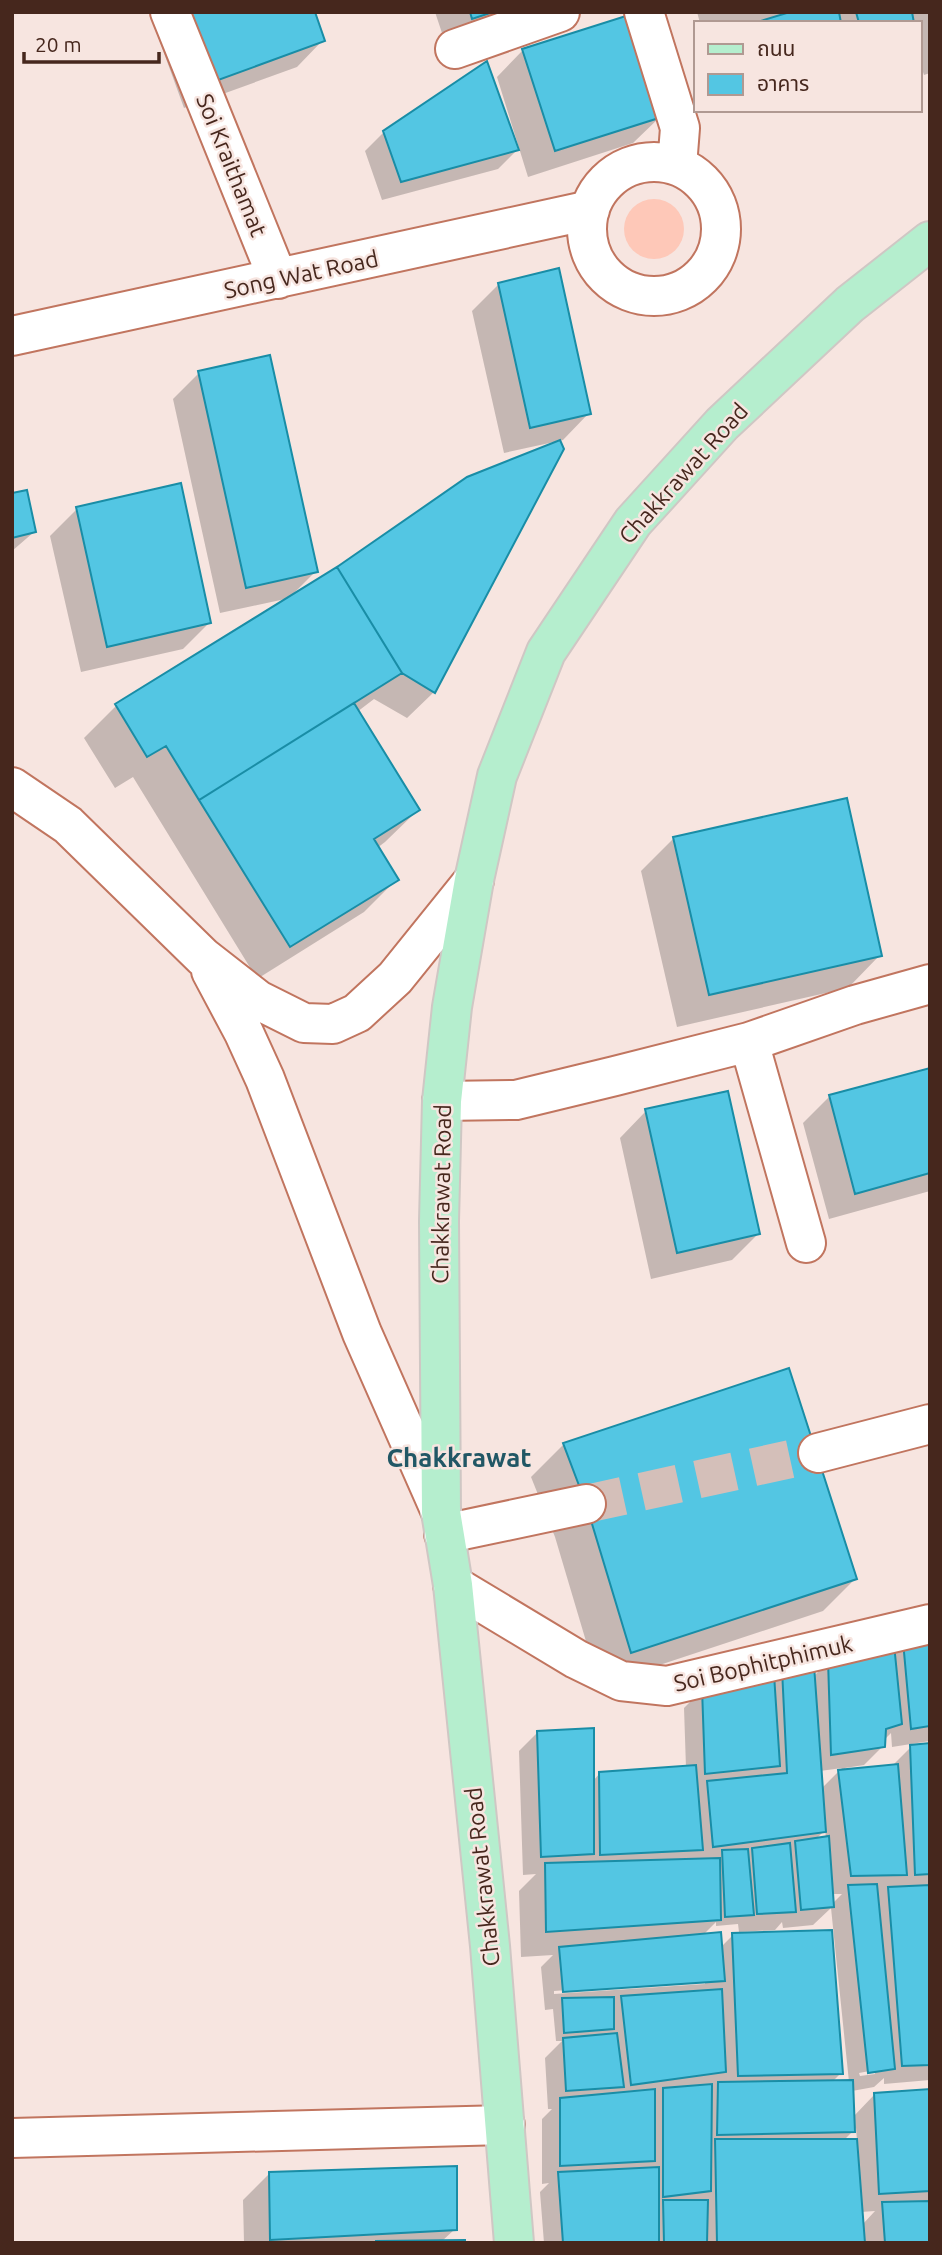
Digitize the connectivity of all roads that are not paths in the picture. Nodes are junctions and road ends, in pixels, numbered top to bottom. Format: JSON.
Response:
{"nodes":[{"id":1,"x":170,"y":12,"type":"edge"},
{"id":2,"x":561,"y":12,"type":"edge"},
{"id":3,"x":644,"y":12,"type":"edge"},
{"id":4,"x":455,"y":49,"type":"dead end"},
{"id":5,"x":677,"y":166,"type":"junction"},
{"id":6,"x":590,"y":210,"type":"junction"},
{"id":7,"x":930,"y":241,"type":"edge"},
{"id":8,"x":278,"y":279,"type":"junction"},
{"id":9,"x":12,"y":336,"type":"edge"},
{"id":10,"x":12,"y":787,"type":"edge"},
{"id":11,"x":474,"y":880,"type":"junction"},
{"id":12,"x":203,"y":957,"type":"junction"},
{"id":13,"x":930,"y":984,"type":"edge"},
{"id":14,"x":749,"y":1042,"type":"junction"},
{"id":15,"x":442,"y":1101,"type":"junction"},
{"id":16,"x":806,"y":1243,"type":"dead end"},
{"id":17,"x":930,"y":1424,"type":"edge"},
{"id":18,"x":818,"y":1453,"type":"tunnel mouth"},
{"id":19,"x":586,"y":1504,"type":"tunnel mouth"},
{"id":20,"x":442,"y":1523,"type":"junction"},
{"id":21,"x":453,"y":1585,"type":"junction"},
{"id":22,"x":930,"y":1624,"type":"edge"},
{"id":23,"x":505,"y":2125,"type":"junction"},
{"id":24,"x":12,"y":2138,"type":"edge"},
{"id":25,"x":514,"y":2243,"type":"edge"}],
"edges":[{"from":1,"to":8,"type":"street","name":"Soi Kraithamat"},
{"from":2,"to":4,"type":"street"},
{"from":3,"to":5,"type":"street"},
{"from":5,"to":6,"type":"street"},
{"from":5,"to":6,"type":"street"},
{"from":6,"to":8,"type":"street","name":"Song Wat Road"},
{"from":7,"to":11,"type":"main road","name":"Chakkrawat Road"},
{"from":8,"to":9,"type":"street","name":"Song Wat Road"},
{"from":10,"to":12,"type":"street","name":"Chakkrawat Road"},
{"from":11,"to":12,"type":"street","name":"Chakkrawat Road"},
{"from":11,"to":15,"type":"main road","name":"Chakkrawat Road"},
{"from":12,"to":20,"type":"street","name":"Chakkrawat Road"},
{"from":13,"to":14,"type":"street"},
{"from":14,"to":15,"type":"street"},
{"from":14,"to":16,"type":"street"},
{"from":15,"to":20,"type":"main road","name":"Chakkrawat Road"},
{"from":17,"to":18,"type":"street"},
{"from":19,"to":20,"type":"street"},
{"from":20,"to":21,"type":"main road","name":"Chakkrawat Road"},
{"from":21,"to":22,"type":"street","name":"Soi Bophitphimuk"},
{"from":21,"to":23,"type":"main road","name":"Chakkrawat Road"},
{"from":23,"to":24,"type":"street"},
{"from":23,"to":25,"type":"main road","name":"Chakkrawat Road"}]}
